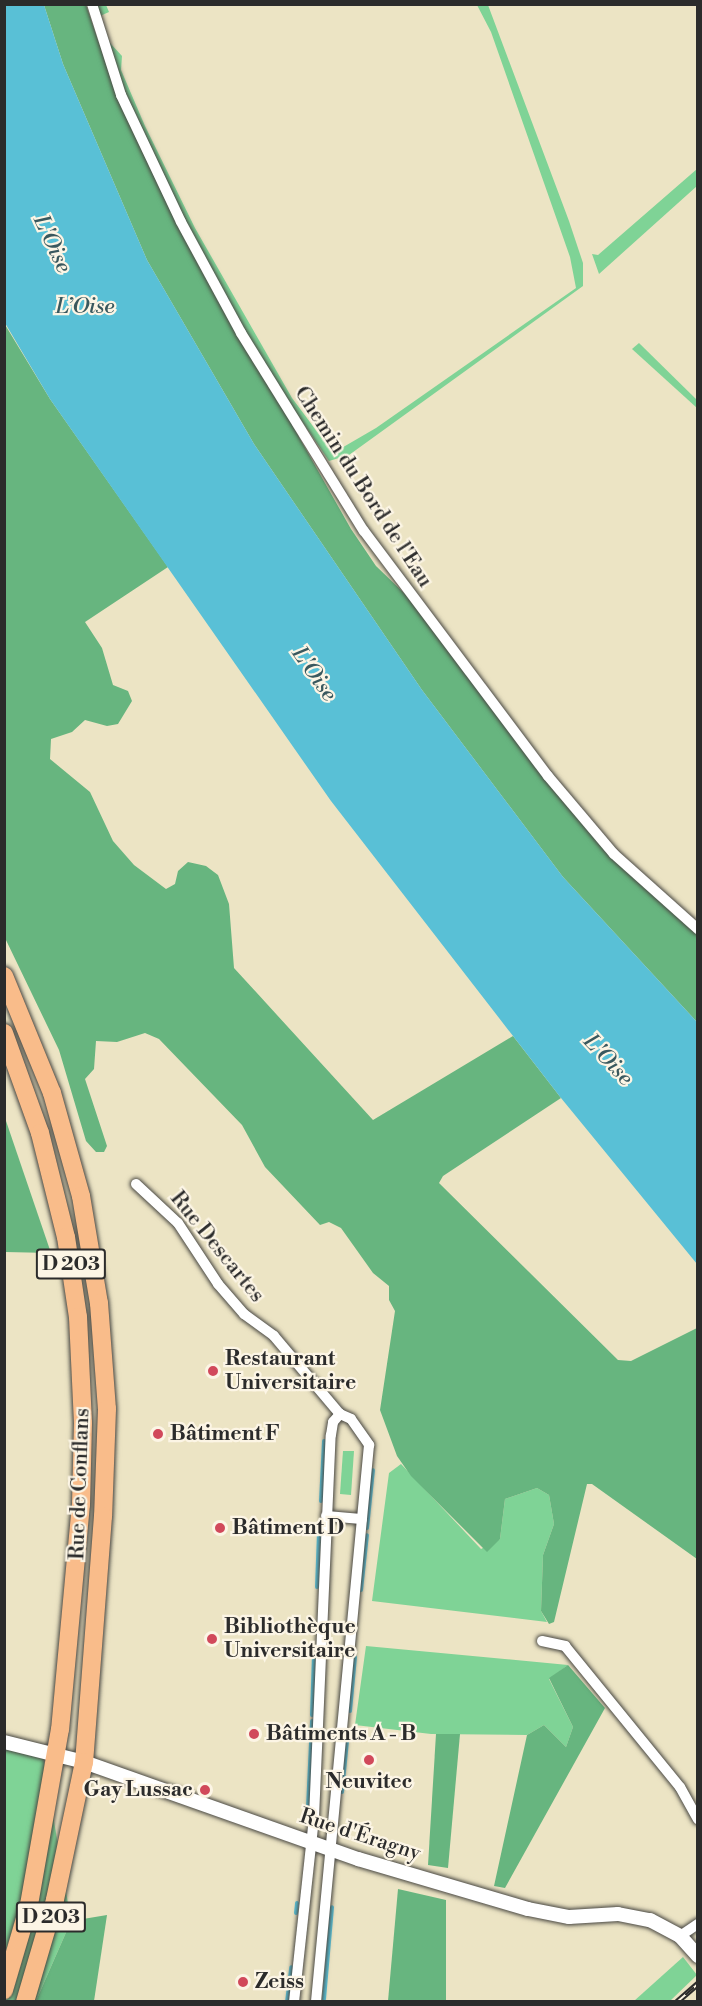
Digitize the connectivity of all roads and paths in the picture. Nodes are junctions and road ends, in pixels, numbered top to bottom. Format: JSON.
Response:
{"nodes":[{"id":1,"x":92,"y":4,"type":"edge"},
{"id":2,"x":698,"y":929,"type":"edge"},
{"id":3,"x":4,"y":976,"type":"edge"},
{"id":4,"x":4,"y":1033,"type":"edge"},
{"id":5,"x":136,"y":1184,"type":"dead end"},
{"id":6,"x":340,"y":1414,"type":"junction"},
{"id":7,"x":326,"y":1516,"type":"junction"},
{"id":8,"x":362,"y":1519,"type":"junction"},
{"id":9,"x":542,"y":1641,"type":"dead end"},
{"id":10,"x":4,"y":1742,"type":"edge"},
{"id":11,"x":57,"y":1754,"type":"junction"},
{"id":12,"x":84,"y":1762,"type":"junction"},
{"id":13,"x":698,"y":1819,"type":"edge"},
{"id":14,"x":310,"y":1841,"type":"junction"},
{"id":15,"x":330,"y":1849,"type":"junction"},
{"id":16,"x":698,"y":1924,"type":"edge"},
{"id":17,"x":680,"y":1936,"type":"junction"},
{"id":18,"x":695,"y":1953,"type":"edge"},
{"id":19,"x":4,"y":1990,"type":"edge"},
{"id":20,"x":25,"y":2001,"type":"edge"},
{"id":21,"x":294,"y":2001,"type":"edge"},
{"id":22,"x":316,"y":2001,"type":"edge"}],
"edges":[{"from":1,"to":2,"type":"street","name":"Chemin du Bord de l'Eau"},
{"from":3,"to":12,"type":"main road","name":"Rue de Conflans","number":"D 203"},
{"from":4,"to":11,"type":"main road","name":"Rue de Conflans","number":"D 203"},
{"from":5,"to":6,"type":"street","name":"Rue Descartes"},
{"from":6,"to":7,"type":"street"},
{"from":6,"to":8,"type":"street","name":"Rue Descartes"},
{"from":7,"to":8,"type":"street"},
{"from":7,"to":14,"type":"street"},
{"from":8,"to":15,"type":"street","name":"Rue Descartes"},
{"from":9,"to":13,"type":"street"},
{"from":10,"to":11,"type":"street","name":"Rue d'Éragny"},
{"from":11,"to":12,"type":"street","name":"Rue d'Éragny"},
{"from":11,"to":19,"type":"main road","name":"Rue de Conflans","number":"D 203"},
{"from":12,"to":14,"type":"street","name":"Rue d'Éragny"},
{"from":12,"to":20,"type":"main road","name":"Rue de Conflans","number":"D 203"},
{"from":14,"to":15,"type":"street","name":"Rue d'Éragny"},
{"from":14,"to":21,"type":"street"},
{"from":15,"to":17,"type":"street","name":"Rue d'Éragny"},
{"from":15,"to":22,"type":"street","name":"Rue Descartes"},
{"from":16,"to":17,"type":"street"},
{"from":17,"to":18,"type":"street","name":"Rue d'Éragny"}]}
